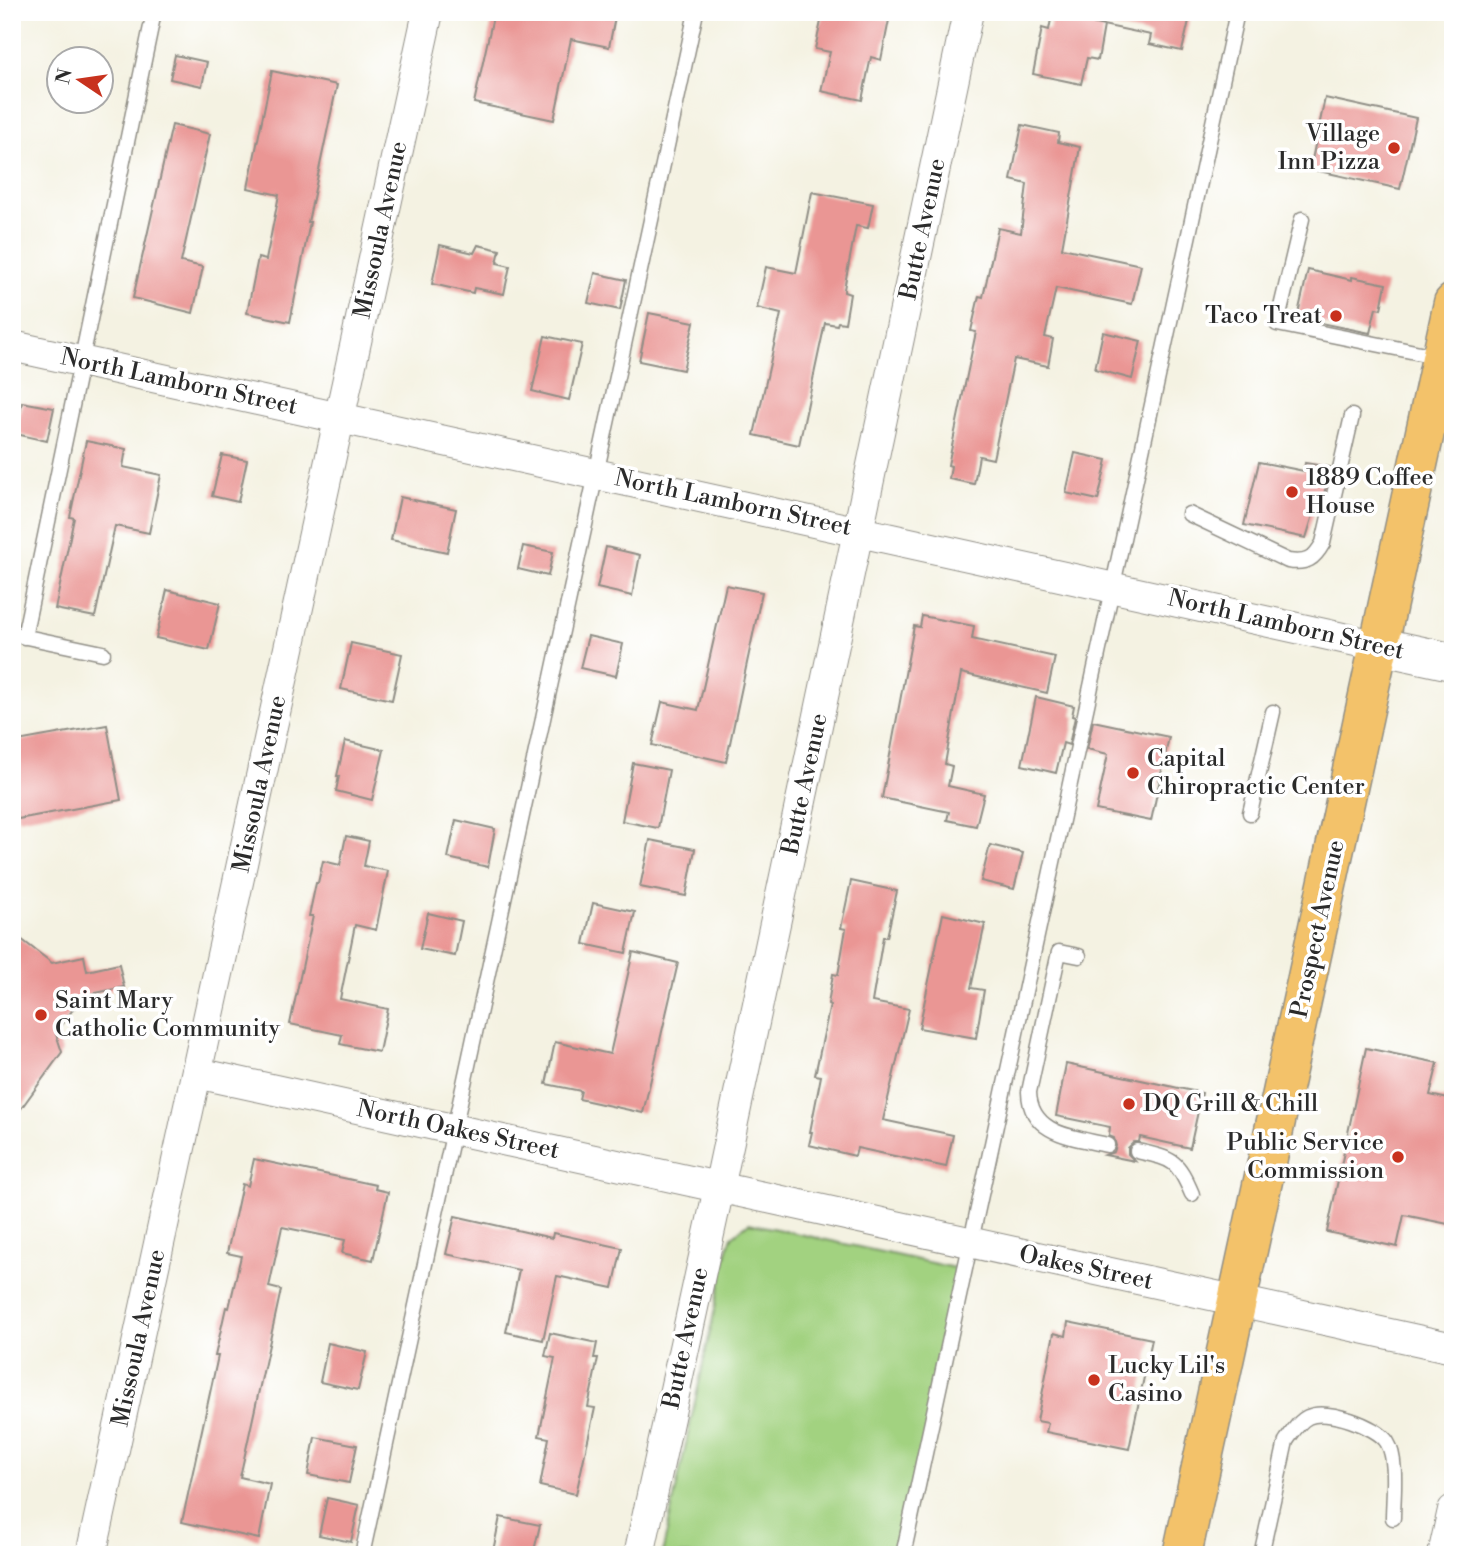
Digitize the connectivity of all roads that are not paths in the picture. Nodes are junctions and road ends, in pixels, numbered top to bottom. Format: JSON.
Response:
{"nodes":[{"id":1,"x":155,"y":12,"type":"edge"},
{"id":2,"x":428,"y":12,"type":"edge"},
{"id":3,"x":696,"y":12,"type":"edge"},
{"id":4,"x":968,"y":12,"type":"edge"},
{"id":5,"x":1237,"y":12,"type":"edge"},
{"id":6,"x":1302,"y":219,"type":"dead end"},
{"id":7,"x":1453,"y":303,"type":"edge"},
{"id":8,"x":12,"y":346,"type":"edge"},
{"id":9,"x":1441,"y":358,"type":"junction"},
{"id":10,"x":80,"y":361,"type":"junction"},
{"id":11,"x":341,"y":416,"type":"junction"},
{"id":12,"x":1352,"y":416,"type":"dead end"},
{"id":13,"x":595,"y":473,"type":"junction"},
{"id":14,"x":1189,"y":514,"type":"dead end"},
{"id":15,"x":859,"y":531,"type":"junction"},
{"id":16,"x":1113,"y":586,"type":"junction"},
{"id":17,"x":18,"y":635,"type":"edge"},
{"id":18,"x":1379,"y":646,"type":"junction"},
{"id":19,"x":103,"y":653,"type":"dead end"},
{"id":20,"x":1453,"y":662,"type":"edge"},
{"id":21,"x":1273,"y":712,"type":"dead end"},
{"id":22,"x":1250,"y":813,"type":"dead end"},
{"id":23,"x":1079,"y":956,"type":"dead end"},
{"id":24,"x":197,"y":1073,"type":"junction"},
{"id":25,"x":454,"y":1129,"type":"junction"},
{"id":26,"x":1107,"y":1145,"type":"dead end"},
{"id":27,"x":1137,"y":1151,"type":"dead end"},
{"id":28,"x":719,"y":1188,"type":"junction"},
{"id":29,"x":1192,"y":1194,"type":"dead end"},
{"id":30,"x":970,"y":1242,"type":"junction"},
{"id":31,"x":1238,"y":1301,"type":"junction"},
{"id":32,"x":1453,"y":1348,"type":"edge"},
{"id":33,"x":1453,"y":1510,"type":"edge"},
{"id":34,"x":1393,"y":1518,"type":"dead end"},
{"id":35,"x":91,"y":1555,"type":"edge"},
{"id":36,"x":362,"y":1555,"type":"edge"},
{"id":37,"x":639,"y":1555,"type":"edge"},
{"id":38,"x":903,"y":1555,"type":"edge"},
{"id":39,"x":1182,"y":1555,"type":"edge"},
{"id":40,"x":1261,"y":1555,"type":"edge"},
{"id":41,"x":1443,"y":1555,"type":"edge"}],
"edges":[{"from":1,"to":10,"type":"lane"},
{"from":2,"to":11,"type":"street","name":"Missoula Avenue"},
{"from":3,"to":13,"type":"lane"},
{"from":4,"to":15,"type":"street","name":"Butte Avenue"},
{"from":5,"to":16,"type":"lane"},
{"from":6,"to":9,"type":"lane"},
{"from":7,"to":9,"type":"highway","name":"Prospect Avenue"},
{"from":8,"to":10,"type":"street","name":"North Lamborn Street"},
{"from":9,"to":18,"type":"highway","name":"Prospect Avenue"},
{"from":10,"to":11,"type":"street","name":"North Lamborn Street"},
{"from":10,"to":17,"type":"lane"},
{"from":11,"to":13,"type":"street","name":"North Lamborn Street"},
{"from":11,"to":24,"type":"street","name":"Missoula Avenue"},
{"from":12,"to":14,"type":"lane"},
{"from":13,"to":15,"type":"street","name":"North Lamborn Street"},
{"from":13,"to":25,"type":"lane"},
{"from":15,"to":16,"type":"street","name":"North Lamborn Street"},
{"from":15,"to":28,"type":"street","name":"Butte Avenue"},
{"from":16,"to":18,"type":"street","name":"North Lamborn Street"},
{"from":16,"to":30,"type":"lane"},
{"from":17,"to":19,"type":"lane"},
{"from":18,"to":20,"type":"street","name":"North Lamborn Street"},
{"from":18,"to":31,"type":"highway","name":"Prospect Avenue"},
{"from":21,"to":22,"type":"lane"},
{"from":23,"to":26,"type":"lane"},
{"from":24,"to":25,"type":"street","name":"North Oakes Street"},
{"from":24,"to":35,"type":"street","name":"Missoula Avenue"},
{"from":25,"to":28,"type":"street","name":"North Oakes Street"},
{"from":25,"to":36,"type":"lane"},
{"from":27,"to":29,"type":"lane"},
{"from":28,"to":30,"type":"street","name":"Oakes Street"},
{"from":28,"to":37,"type":"street","name":"Butte Avenue"},
{"from":30,"to":31,"type":"street","name":"Oakes Street"},
{"from":30,"to":38,"type":"lane"},
{"from":31,"to":32,"type":"street","name":"Oakes Street"},
{"from":31,"to":39,"type":"highway","name":"Prospect Avenue"},
{"from":33,"to":41,"type":"street"},
{"from":34,"to":40,"type":"lane"}]}
